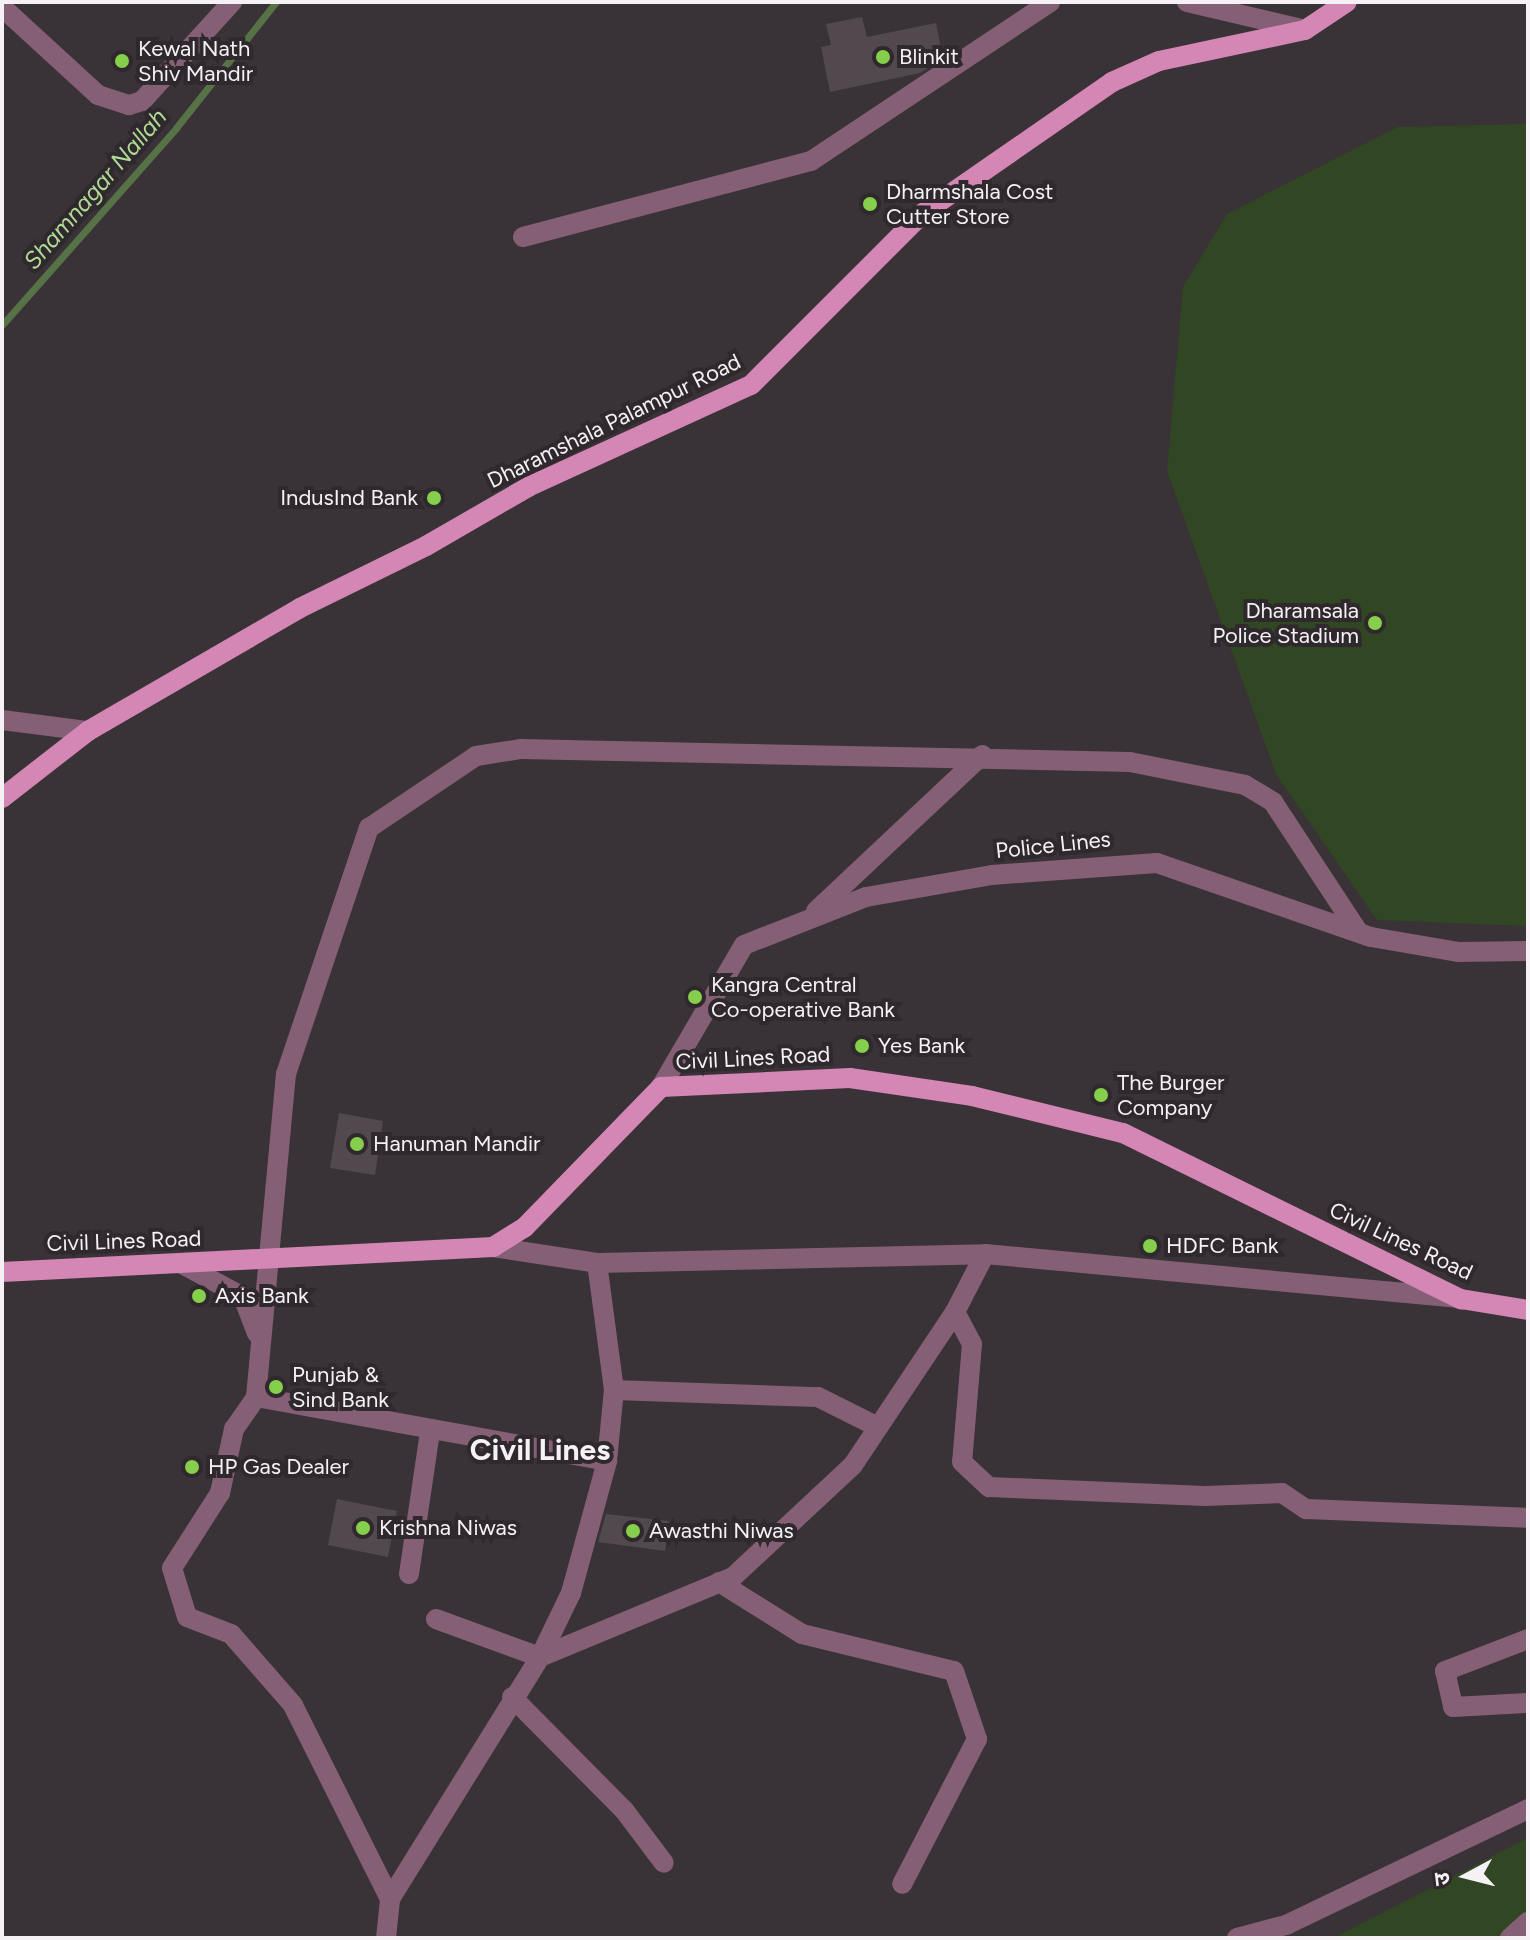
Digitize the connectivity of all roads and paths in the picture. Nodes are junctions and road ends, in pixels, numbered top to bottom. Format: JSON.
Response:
{"nodes":[{"id":1,"x":232,"y":2,"type":"edge"},
{"id":2,"x":1050,"y":2,"type":"edge"},
{"id":3,"x":1187,"y":2,"type":"edge"},
{"id":4,"x":1347,"y":2,"type":"edge"},
{"id":5,"x":2,"y":7,"type":"edge"},
{"id":6,"x":1305,"y":30,"type":"junction"},
{"id":7,"x":523,"y":237,"type":"dead end"},
{"id":8,"x":2,"y":720,"type":"edge"},
{"id":9,"x":88,"y":731,"type":"junction"},
{"id":10,"x":982,"y":755,"type":"junction"},
{"id":11,"x":2,"y":798,"type":"edge"},
{"id":12,"x":807,"y":921,"type":"junction"},
{"id":13,"x":1357,"y":930,"type":"junction"},
{"id":14,"x":1528,"y":951,"type":"edge"},
{"id":15,"x":661,"y":1087,"type":"junction"},
{"id":16,"x":493,"y":1247,"type":"junction"},
{"id":17,"x":985,"y":1254,"type":"junction"},
{"id":18,"x":266,"y":1262,"type":"junction"},
{"id":19,"x":597,"y":1263,"type":"junction"},
{"id":20,"x":182,"y":1264,"type":"junction"},
{"id":21,"x":2,"y":1272,"type":"edge"},
{"id":22,"x":1461,"y":1299,"type":"junction"},
{"id":23,"x":1528,"y":1310,"type":"edge"},
{"id":24,"x":955,"y":1312,"type":"junction"},
{"id":25,"x":260,"y":1341,"type":"junction"},
{"id":26,"x":614,"y":1390,"type":"junction"},
{"id":27,"x":256,"y":1397,"type":"junction"},
{"id":28,"x":878,"y":1427,"type":"junction"},
{"id":29,"x":430,"y":1431,"type":"junction"},
{"id":30,"x":607,"y":1461,"type":"junction"},
{"id":31,"x":1528,"y":1518,"type":"edge"},
{"id":32,"x":409,"y":1574,"type":"dead end"},
{"id":33,"x":719,"y":1582,"type":"junction"},
{"id":34,"x":436,"y":1619,"type":"dead end"},
{"id":35,"x":1528,"y":1639,"type":"edge"},
{"id":36,"x":540,"y":1657,"type":"junction"},
{"id":37,"x":512,"y":1697,"type":"junction"},
{"id":38,"x":1528,"y":1703,"type":"edge"},
{"id":39,"x":1528,"y":1809,"type":"edge"},
{"id":40,"x":664,"y":1863,"type":"dead end"},
{"id":41,"x":902,"y":1884,"type":"dead end"},
{"id":42,"x":390,"y":1899,"type":"junction"},
{"id":43,"x":1528,"y":1922,"type":"edge"},
{"id":44,"x":386,"y":1938,"type":"edge"},
{"id":45,"x":1237,"y":1938,"type":"edge"},
{"id":46,"x":1510,"y":1938,"type":"edge"}],
"edges":[{"from":1,"to":5,"type":"street"},
{"from":2,"to":7,"type":"street"},
{"from":3,"to":6,"type":"street"},
{"from":4,"to":6,"type":"main road","name":"Dharamshala Palampur Road"},
{"from":6,"to":9,"type":"main road","name":"Dharamshala Palampur Road"},
{"from":8,"to":9,"type":"street"},
{"from":9,"to":11,"type":"main road","name":"Dharamshala Palampur Road"},
{"from":10,"to":12,"type":"street"},
{"from":10,"to":13,"type":"street"},
{"from":10,"to":18,"type":"street"},
{"from":12,"to":13,"type":"street","name":"Police Lines"},
{"from":12,"to":15,"type":"street","name":"Police Lines"},
{"from":13,"to":14,"type":"street","name":"Police Lines"},
{"from":15,"to":16,"type":"main road","name":"Civil Lines Road"},
{"from":15,"to":22,"type":"main road","name":"Civil Lines Road"},
{"from":16,"to":18,"type":"main road","name":"Civil Lines Road"},
{"from":16,"to":19,"type":"street"},
{"from":17,"to":19,"type":"street"},
{"from":17,"to":22,"type":"street"},
{"from":17,"to":24,"type":"street"},
{"from":18,"to":20,"type":"main road","name":"Civil Lines Road"},
{"from":18,"to":25,"type":"street"},
{"from":19,"to":26,"type":"street"},
{"from":20,"to":21,"type":"main road","name":"Civil Lines Road"},
{"from":20,"to":25,"type":"street"},
{"from":22,"to":23,"type":"main road","name":"Civil Lines Road"},
{"from":24,"to":28,"type":"street"},
{"from":24,"to":31,"type":"street"},
{"from":25,"to":27,"type":"street"},
{"from":26,"to":28,"type":"street"},
{"from":26,"to":30,"type":"street"},
{"from":27,"to":29,"type":"street"},
{"from":27,"to":42,"type":"street"},
{"from":28,"to":33,"type":"street"},
{"from":29,"to":30,"type":"street"},
{"from":29,"to":32,"type":"street"},
{"from":30,"to":36,"type":"street"},
{"from":33,"to":36,"type":"street"},
{"from":33,"to":41,"type":"street"},
{"from":34,"to":36,"type":"street"},
{"from":35,"to":38,"type":"street"},
{"from":36,"to":37,"type":"street"},
{"from":37,"to":40,"type":"street"},
{"from":37,"to":42,"type":"street"},
{"from":39,"to":45,"type":"street"},
{"from":42,"to":44,"type":"street"},
{"from":43,"to":46,"type":"street"}]}
